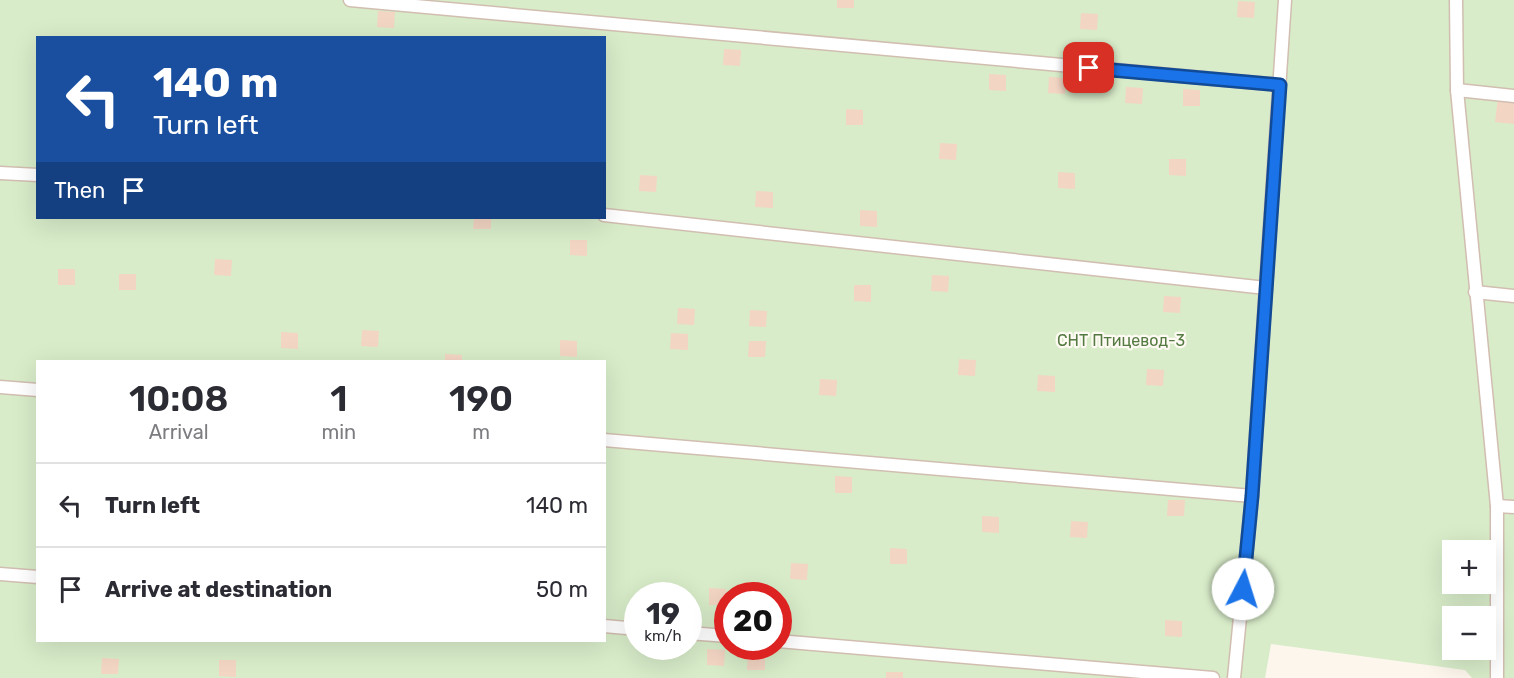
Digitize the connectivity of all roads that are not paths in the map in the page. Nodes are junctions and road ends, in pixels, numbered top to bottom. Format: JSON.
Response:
{"nodes":[{"id":1,"x":350,"y":0,"type":"edge"},
{"id":2,"x":1285,"y":0,"type":"edge"},
{"id":3,"x":1456,"y":0,"type":"edge"},
{"id":4,"x":1280,"y":85,"type":"junction"},
{"id":5,"x":1457,"y":90,"type":"junction"},
{"id":6,"x":1514,"y":96,"type":"edge"},
{"id":7,"x":0,"y":173,"type":"edge"},
{"id":8,"x":36,"y":175,"type":"edge"},
{"id":9,"x":606,"y":215,"type":"edge"},
{"id":10,"x":1266,"y":288,"type":"junction"},
{"id":11,"x":1475,"y":292,"type":"junction"},
{"id":12,"x":1514,"y":296,"type":"edge"},
{"id":13,"x":0,"y":387,"type":"edge"},
{"id":14,"x":36,"y":390,"type":"edge"},
{"id":15,"x":606,"y":440,"type":"edge"},
{"id":16,"x":1252,"y":496,"type":"junction"},
{"id":17,"x":1497,"y":506,"type":"junction"},
{"id":18,"x":1514,"y":507,"type":"edge"},
{"id":19,"x":0,"y":574,"type":"edge"},
{"id":20,"x":36,"y":577,"type":"edge"},
{"id":21,"x":606,"y":626,"type":"edge"},
{"id":22,"x":624,"y":628,"type":"edge"},
{"id":23,"x":792,"y":642,"type":"edge"},
{"id":24,"x":1213,"y":678,"type":"edge"},
{"id":25,"x":1234,"y":678,"type":"edge"},
{"id":26,"x":1497,"y":678,"type":"edge"}],
"edges":[{"from":1,"to":4,"type":"lane"},
{"from":2,"to":4,"type":"lane"},
{"from":3,"to":5,"type":"lane"},
{"from":4,"to":10,"type":"lane"},
{"from":5,"to":6,"type":"lane"},
{"from":5,"to":11,"type":"lane"},
{"from":7,"to":8,"type":"lane"},
{"from":9,"to":10,"type":"lane"},
{"from":10,"to":16,"type":"lane"},
{"from":11,"to":12,"type":"lane"},
{"from":11,"to":17,"type":"lane"},
{"from":13,"to":14,"type":"lane"},
{"from":15,"to":16,"type":"lane"},
{"from":16,"to":25,"type":"lane"},
{"from":17,"to":18,"type":"lane"},
{"from":17,"to":26,"type":"lane"},
{"from":19,"to":20,"type":"lane"},
{"from":21,"to":22,"type":"lane"},
{"from":23,"to":24,"type":"lane"}]}
